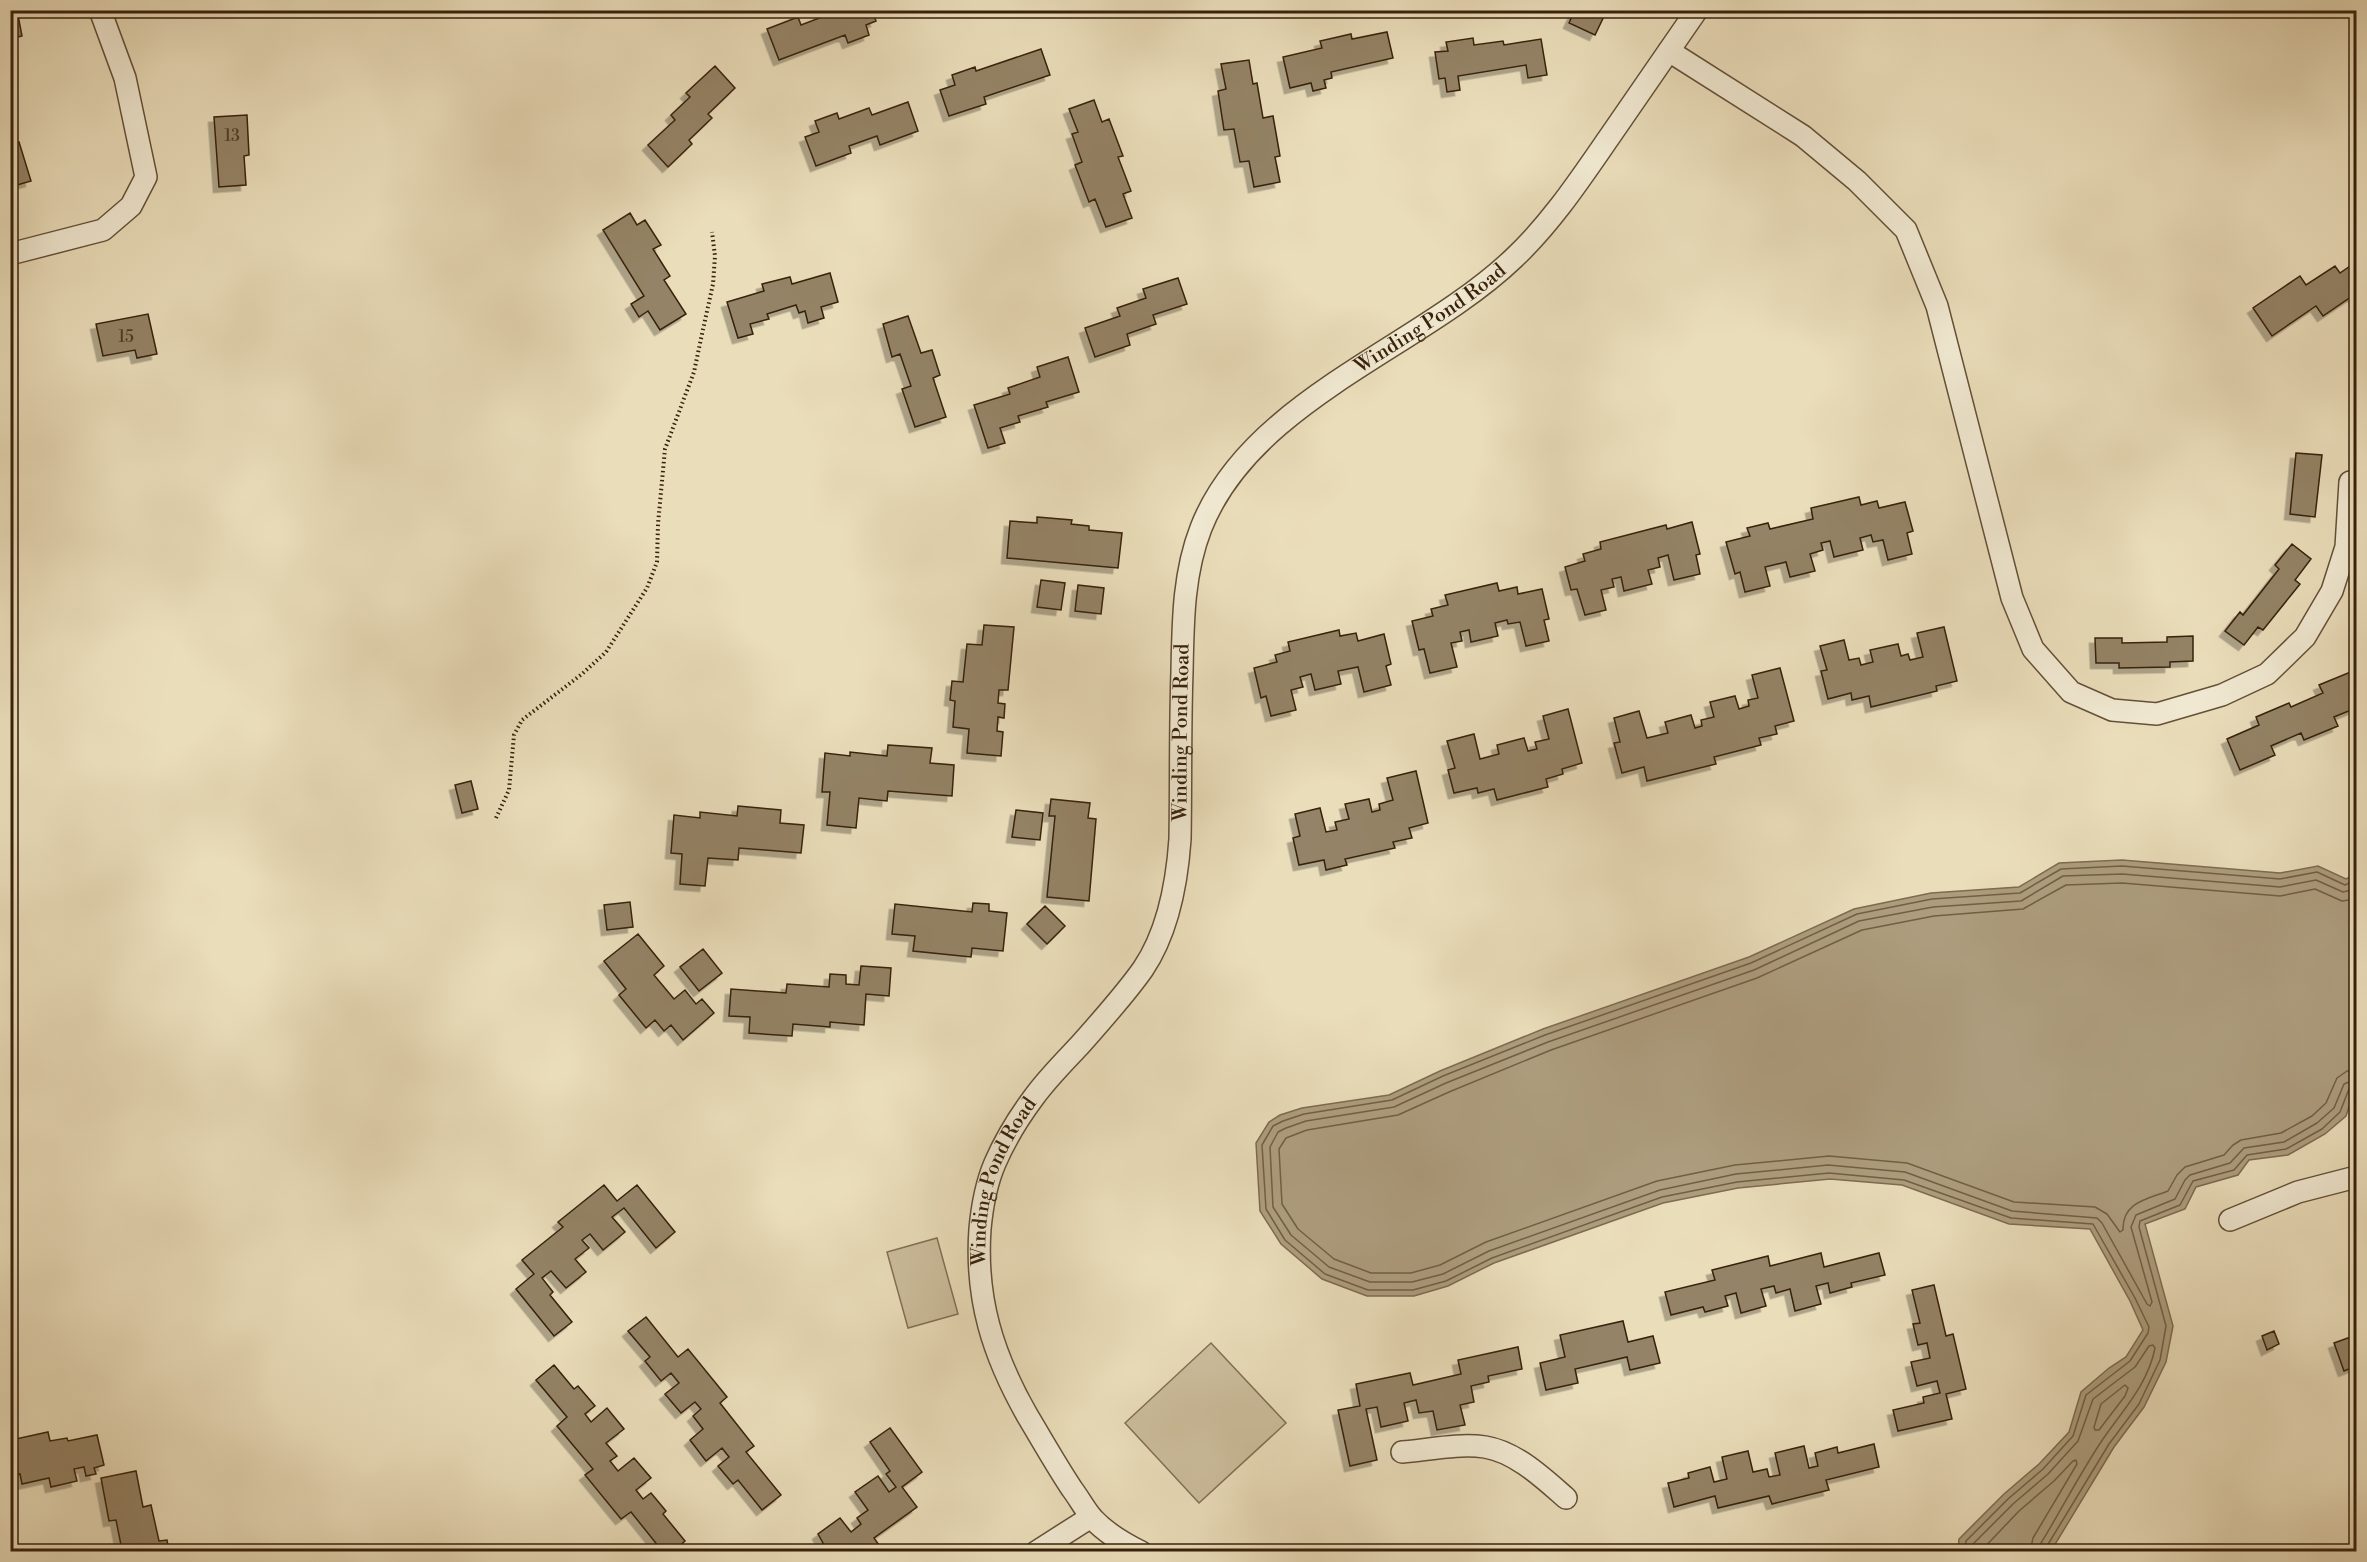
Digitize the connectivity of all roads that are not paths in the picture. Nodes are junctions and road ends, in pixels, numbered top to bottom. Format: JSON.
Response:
{"nodes":[{"id":1,"x":100,"y":10,"type":"edge"},
{"id":2,"x":1697,"y":10,"type":"edge"},
{"id":3,"x":1669,"y":51,"type":"junction"},
{"id":4,"x":10,"y":254,"type":"edge"},
{"id":5,"x":2350,"y":482,"type":"dead end"},
{"id":6,"x":2356,"y":1177,"type":"edge"},
{"id":7,"x":2230,"y":1220,"type":"dead end"},
{"id":8,"x":1402,"y":1452,"type":"dead end"},
{"id":9,"x":1566,"y":1498,"type":"dead end"},
{"id":10,"x":1091,"y":1517,"type":"junction"},
{"id":11,"x":1104,"y":1542,"type":"edge"},
{"id":12,"x":1036,"y":1551,"type":"edge"},
{"id":13,"x":1141,"y":1551,"type":"edge"}],
"edges":[{"from":1,"to":4,"type":"street"},
{"from":2,"to":3,"type":"street","name":"Winding Pond Road"},
{"from":3,"to":5,"type":"street"},
{"from":3,"to":10,"type":"street","name":"Winding Pond Road"},
{"from":6,"to":7,"type":"street"},
{"from":8,"to":9,"type":"street"},
{"from":10,"to":11,"type":"street","name":"Winding Pond Road"},
{"from":10,"to":12,"type":"street"},
{"from":11,"to":13,"type":"street","name":"Winding Pond Road"}]}
